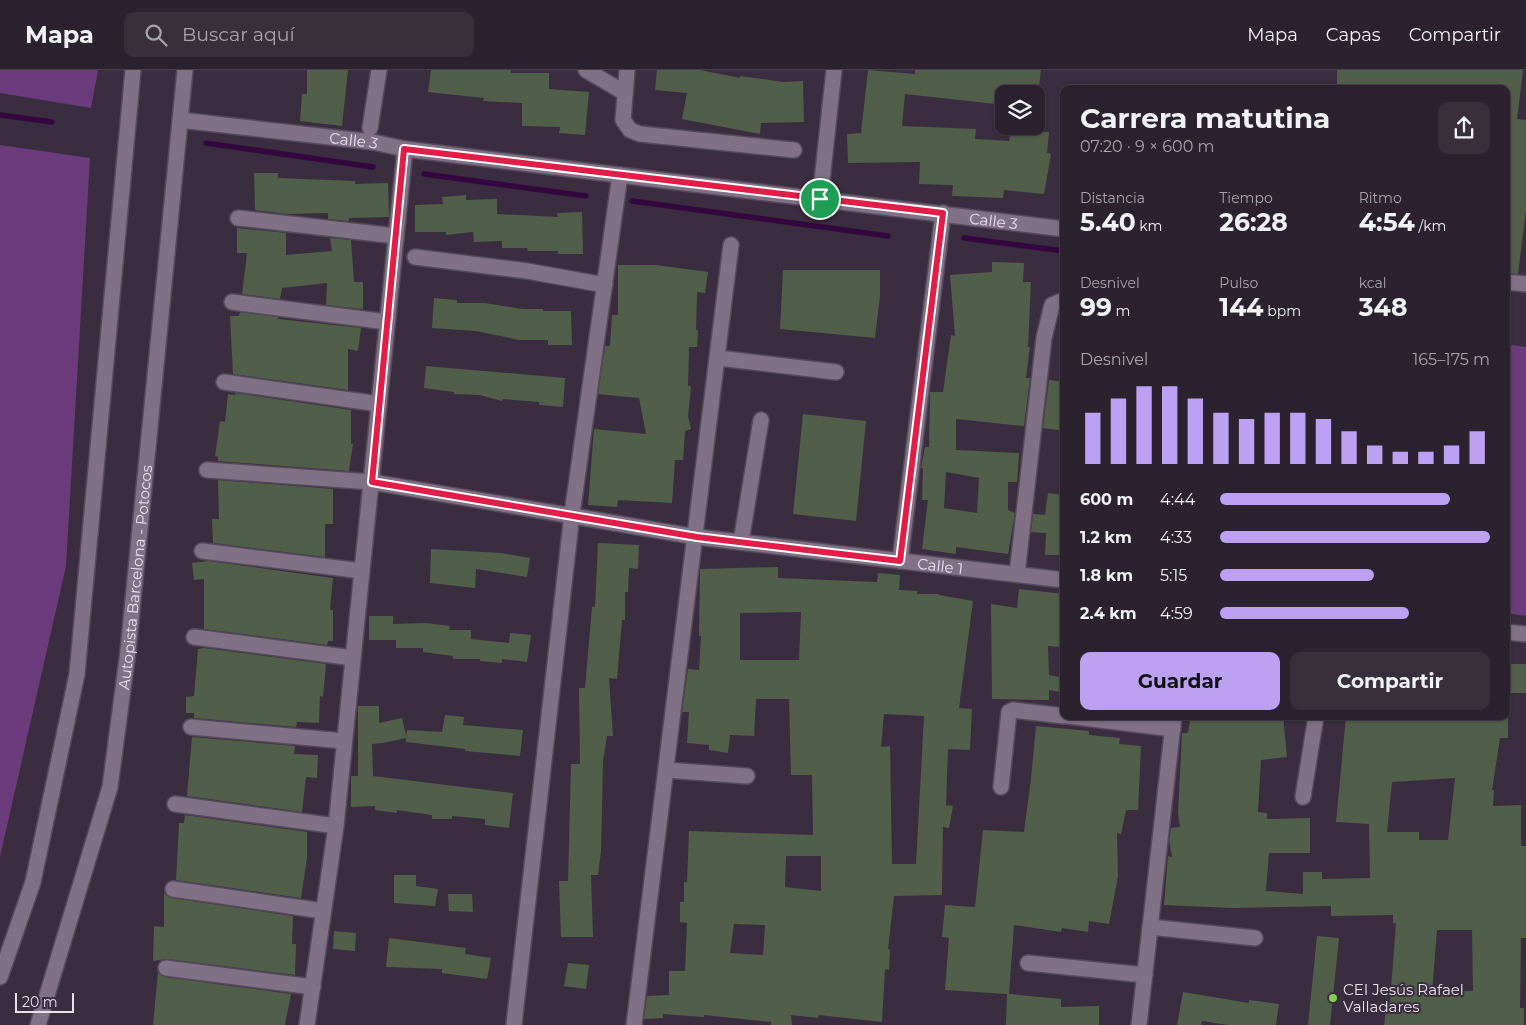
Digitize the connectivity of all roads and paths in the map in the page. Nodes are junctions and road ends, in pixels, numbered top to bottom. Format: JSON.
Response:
{"nodes":[{"id":1,"x":133,"y":70,"type":"edge"},
{"id":2,"x":184,"y":70,"type":"edge"},
{"id":3,"x":379,"y":70,"type":"edge"},
{"id":4,"x":586,"y":70,"type":"edge"},
{"id":5,"x":627,"y":70,"type":"edge"},
{"id":6,"x":834,"y":70,"type":"edge"},
{"id":7,"x":624,"y":93,"type":"junction"},
{"id":8,"x":180,"y":120,"type":"junction"},
{"id":9,"x":370,"y":128,"type":"dead end"},
{"id":10,"x":404,"y":149,"type":"junction"},
{"id":11,"x":794,"y":150,"type":"dead end"},
{"id":12,"x":620,"y":175,"type":"junction"},
{"id":13,"x":820,"y":199,"type":"junction"},
{"id":14,"x":943,"y":213,"type":"junction"},
{"id":15,"x":238,"y":218,"type":"dead end"},
{"id":16,"x":1060,"y":228,"type":"edge"},
{"id":17,"x":396,"y":236,"type":"junction"},
{"id":18,"x":731,"y":245,"type":"dead end"},
{"id":19,"x":415,"y":257,"type":"dead end"},
{"id":20,"x":1510,"y":282,"type":"edge"},
{"id":21,"x":1526,"y":284,"type":"edge"},
{"id":22,"x":605,"y":285,"type":"junction"},
{"id":23,"x":232,"y":302,"type":"dead end"},
{"id":24,"x":1060,"y":302,"type":"edge"},
{"id":25,"x":388,"y":322,"type":"junction"},
{"id":26,"x":718,"y":358,"type":"junction"},
{"id":27,"x":836,"y":372,"type":"dead end"},
{"id":28,"x":224,"y":382,"type":"dead end"},
{"id":29,"x":379,"y":404,"type":"junction"},
{"id":30,"x":761,"y":420,"type":"dead end"},
{"id":31,"x":206,"y":470,"type":"dead end"},
{"id":32,"x":372,"y":482,"type":"junction"},
{"id":33,"x":572,"y":514,"type":"junction"},
{"id":34,"x":697,"y":537,"type":"junction"},
{"id":35,"x":741,"y":542,"type":"junction"},
{"id":36,"x":202,"y":551,"type":"dead end"},
{"id":37,"x":900,"y":561,"type":"junction"},
{"id":38,"x":362,"y":571,"type":"junction"},
{"id":39,"x":1018,"y":574,"type":"junction"},
{"id":40,"x":1060,"y":579,"type":"edge"},
{"id":41,"x":1510,"y":632,"type":"edge"},
{"id":42,"x":1526,"y":634,"type":"edge"},
{"id":43,"x":194,"y":637,"type":"dead end"},
{"id":44,"x":353,"y":658,"type":"junction"},
{"id":45,"x":1060,"y":716,"type":"edge"},
{"id":46,"x":1139,"y":720,"type":"edge"},
{"id":47,"x":1315,"y":720,"type":"edge"},
{"id":48,"x":1174,"y":722,"type":"edge"},
{"id":49,"x":191,"y":727,"type":"dead end"},
{"id":50,"x":344,"y":741,"type":"junction"},
{"id":51,"x":666,"y":770,"type":"junction"},
{"id":52,"x":747,"y":776,"type":"dead end"},
{"id":53,"x":1001,"y":787,"type":"dead end"},
{"id":54,"x":1304,"y":798,"type":"dead end"},
{"id":55,"x":175,"y":804,"type":"dead end"},
{"id":56,"x":336,"y":826,"type":"junction"},
{"id":57,"x":173,"y":889,"type":"dead end"},
{"id":58,"x":323,"y":911,"type":"junction"},
{"id":59,"x":1150,"y":928,"type":"junction"},
{"id":60,"x":1255,"y":938,"type":"dead end"},
{"id":61,"x":1028,"y":964,"type":"dead end"},
{"id":62,"x":166,"y":968,"type":"dead end"},
{"id":63,"x":1145,"y":975,"type":"junction"},
{"id":64,"x":0,"y":977,"type":"edge"},
{"id":65,"x":313,"y":987,"type":"junction"},
{"id":66,"x":514,"y":1024,"type":"edge"},
{"id":67,"x":38,"y":1025,"type":"edge"},
{"id":68,"x":307,"y":1025,"type":"edge"},
{"id":69,"x":634,"y":1025,"type":"edge"},
{"id":70,"x":1139,"y":1025,"type":"edge"}],
"edges":[{"from":1,"to":64,"type":"street"},
{"from":2,"to":8,"type":"street","name":"Autopista Barcelona - Potocos"},
{"from":3,"to":9,"type":"street"},
{"from":4,"to":7,"type":"street"},
{"from":5,"to":7,"type":"street"},
{"from":6,"to":13,"type":"street"},
{"from":7,"to":11,"type":"street"},
{"from":8,"to":10,"type":"street","name":"Calle 3"},
{"from":8,"to":67,"type":"street","name":"Autopista Barcelona - Potocos"},
{"from":10,"to":12,"type":"street","name":"Calle 3"},
{"from":10,"to":17,"type":"street"},
{"from":12,"to":13,"type":"street","name":"Calle 3"},
{"from":12,"to":22,"type":"street"},
{"from":13,"to":14,"type":"street","name":"Calle 3"},
{"from":14,"to":16,"type":"street","name":"Calle 3"},
{"from":14,"to":37,"type":"street"},
{"from":15,"to":17,"type":"street"},
{"from":17,"to":25,"type":"street"},
{"from":18,"to":26,"type":"street"},
{"from":19,"to":22,"type":"street"},
{"from":20,"to":21,"type":"street"},
{"from":22,"to":33,"type":"street"},
{"from":23,"to":25,"type":"street"},
{"from":24,"to":39,"type":"street"},
{"from":25,"to":29,"type":"street"},
{"from":26,"to":27,"type":"street"},
{"from":26,"to":34,"type":"street"},
{"from":28,"to":29,"type":"street"},
{"from":29,"to":32,"type":"street"},
{"from":30,"to":35,"type":"street"},
{"from":31,"to":32,"type":"street","name":"Calle 1"},
{"from":32,"to":33,"type":"street","name":"Calle 1"},
{"from":32,"to":38,"type":"street"},
{"from":33,"to":34,"type":"street","name":"Calle 1"},
{"from":33,"to":66,"type":"street"},
{"from":34,"to":35,"type":"street","name":"Calle 1"},
{"from":34,"to":51,"type":"street"},
{"from":35,"to":37,"type":"street","name":"Calle 1"},
{"from":36,"to":38,"type":"street"},
{"from":37,"to":39,"type":"street","name":"Calle 1"},
{"from":38,"to":44,"type":"street"},
{"from":39,"to":40,"type":"street","name":"Calle 1"},
{"from":41,"to":42,"type":"street"},
{"from":43,"to":44,"type":"street"},
{"from":44,"to":50,"type":"street"},
{"from":45,"to":53,"type":"street"},
{"from":46,"to":48,"type":"street"},
{"from":47,"to":54,"type":"street"},
{"from":48,"to":59,"type":"street"},
{"from":49,"to":50,"type":"street"},
{"from":50,"to":56,"type":"street"},
{"from":51,"to":52,"type":"street"},
{"from":51,"to":69,"type":"street"},
{"from":55,"to":56,"type":"street"},
{"from":56,"to":58,"type":"street"},
{"from":57,"to":58,"type":"street"},
{"from":58,"to":65,"type":"street"},
{"from":59,"to":60,"type":"street"},
{"from":59,"to":63,"type":"street"},
{"from":61,"to":63,"type":"street"},
{"from":62,"to":65,"type":"street"},
{"from":63,"to":70,"type":"street"},
{"from":65,"to":68,"type":"street"}]}
